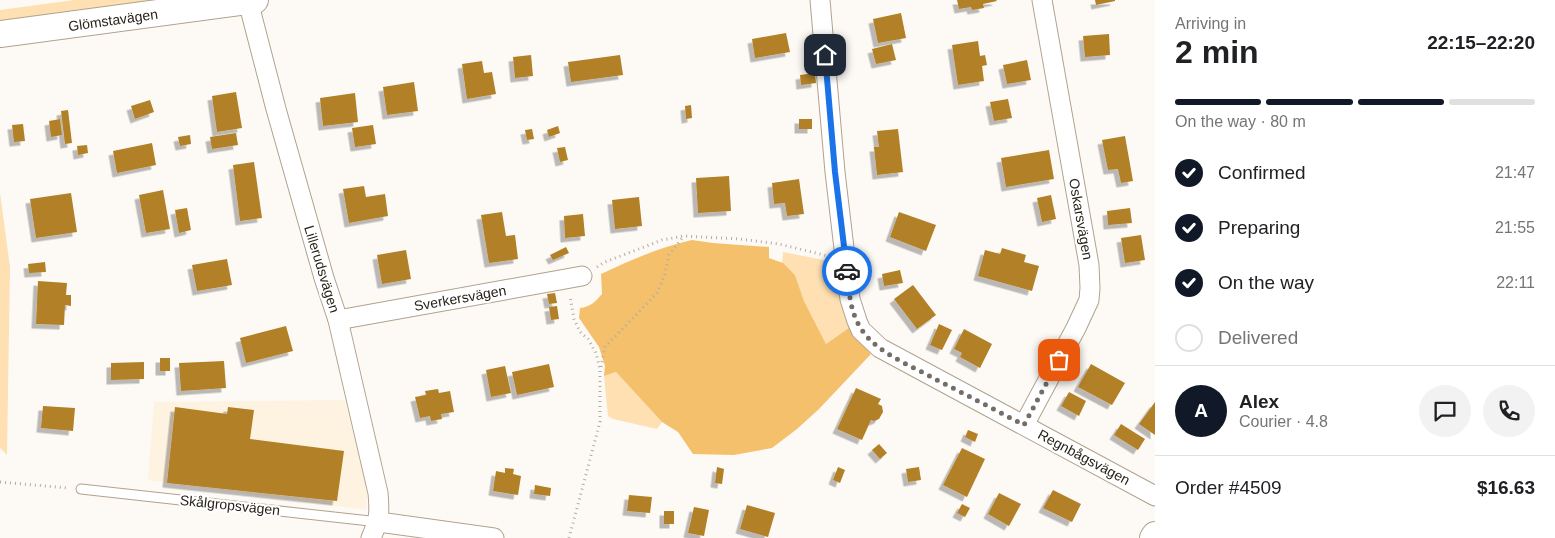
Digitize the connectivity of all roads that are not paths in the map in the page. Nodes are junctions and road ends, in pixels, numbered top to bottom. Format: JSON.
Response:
{"nodes":[{"id":1,"x":252,"y":0,"type":"edge"},
{"id":2,"x":820,"y":0,"type":"edge"},
{"id":3,"x":1042,"y":0,"type":"edge"},
{"id":4,"x":0,"y":34,"type":"edge"},
{"id":5,"x":575,"y":278,"type":"road end"},
{"id":6,"x":338,"y":320,"type":"junction"},
{"id":7,"x":1024,"y":425,"type":"junction"},
{"id":8,"x":81,"y":489,"type":"road end"},
{"id":9,"x":1155,"y":496,"type":"edge"},
{"id":10,"x":375,"y":530,"type":"edge"},
{"id":11,"x":1155,"y":534,"type":"edge"},
{"id":12,"x":494,"y":538,"type":"edge"},
{"id":13,"x":1153,"y":538,"type":"edge"}],
"edges":[{"from":1,"to":4,"type":"main road","name":"Glömstavägen"},
{"from":1,"to":6,"type":"street","name":"Lillerudsvägen"},
{"from":2,"to":7,"type":"street","name":"Regnbågsvägen"},
{"from":3,"to":7,"type":"street","name":"Oskarsvägen"},
{"from":5,"to":6,"type":"street","name":"Sverkersvägen"},
{"from":6,"to":10,"type":"street","name":"Lillerudsvägen"},
{"from":7,"to":9,"type":"street","name":"Regnbågsvägen"},
{"from":8,"to":10,"type":"lane","name":"Skålgropsvägen"},
{"from":10,"to":12,"type":"street"},
{"from":11,"to":13,"type":"main road"}]}
